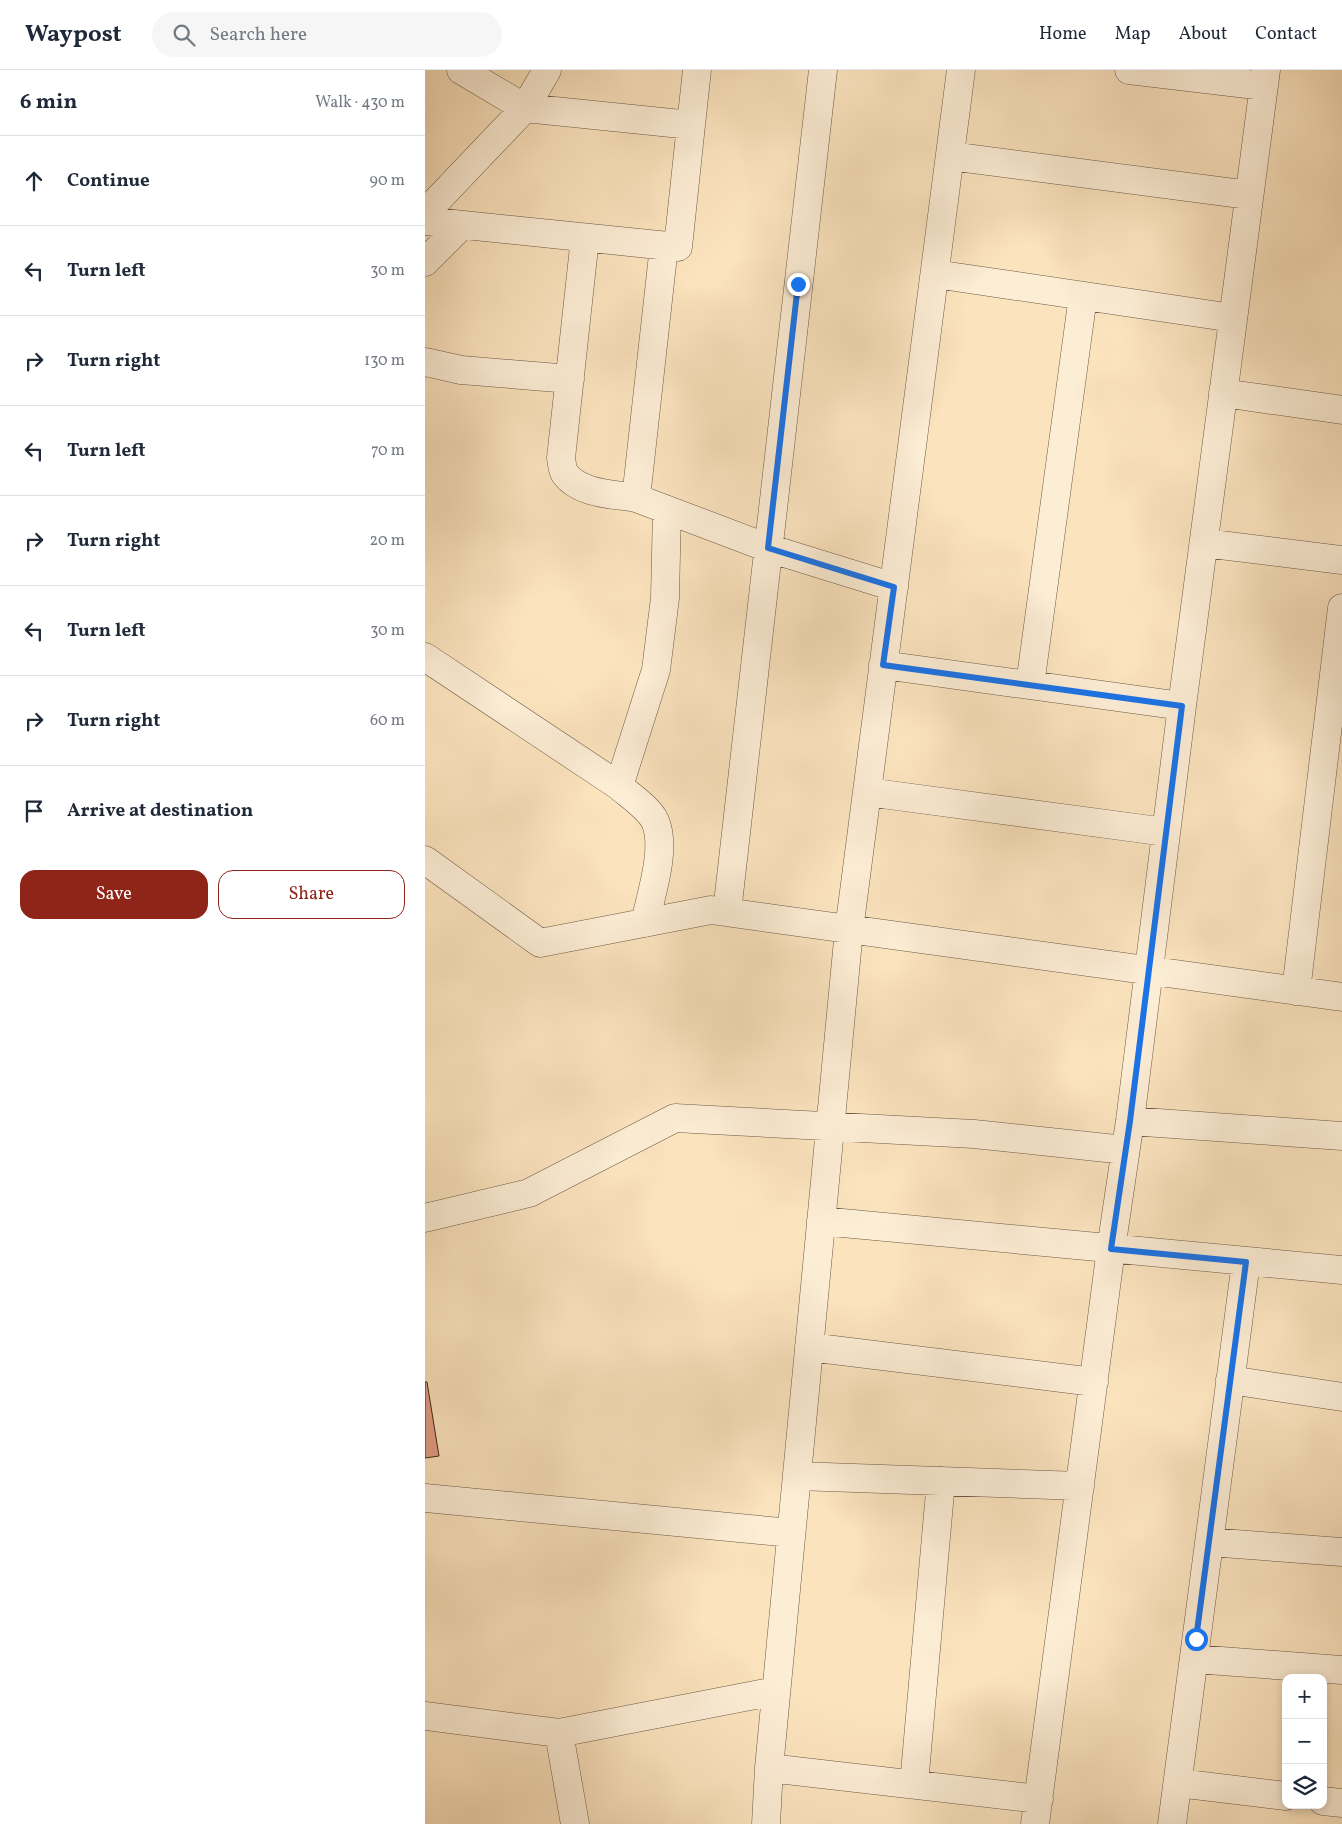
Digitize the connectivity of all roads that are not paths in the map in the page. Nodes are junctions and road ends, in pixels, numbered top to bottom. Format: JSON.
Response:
{"nodes":[{"id":1,"x":461,"y":70,"type":"edge"},
{"id":2,"x":547,"y":70,"type":"edge"},
{"id":3,"x":697,"y":70,"type":"edge"},
{"id":4,"x":823,"y":70,"type":"edge"},
{"id":5,"x":961,"y":70,"type":"edge"},
{"id":6,"x":1129,"y":70,"type":"edge"},
{"id":7,"x":1265,"y":78,"type":"edge"},
{"id":8,"x":525,"y":108,"type":"junction"},
{"id":9,"x":691,"y":125,"type":"junction"},
{"id":10,"x":950,"y":156,"type":"junction"},
{"id":11,"x":1249,"y":195,"type":"junction"},
{"id":12,"x":425,"y":212,"type":"edge"},
{"id":13,"x":425,"y":221,"type":"edge"},
{"id":14,"x":462,"y":225,"type":"junction"},
{"id":15,"x":585,"y":238,"type":"junction"},
{"id":16,"x":664,"y":246,"type":"junction"},
{"id":17,"x":425,"y":262,"type":"edge"},
{"id":18,"x":935,"y":274,"type":"junction"},
{"id":19,"x":1083,"y":296,"type":"junction"},
{"id":20,"x":1233,"y":318,"type":"junction"},
{"id":21,"x":425,"y":362,"type":"edge"},
{"id":22,"x":569,"y":379,"type":"junction"},
{"id":23,"x":1223,"y":393,"type":"junction"},
{"id":24,"x":1342,"y":410,"type":"edge"},
{"id":25,"x":636,"y":498,"type":"junction"},
{"id":26,"x":667,"y":510,"type":"junction"},
{"id":27,"x":1203,"y":542,"type":"junction"},
{"id":28,"x":768,"y":548,"type":"junction"},
{"id":29,"x":1342,"y":560,"type":"edge"},
{"id":30,"x":894,"y":587,"type":"junction"},
{"id":31,"x":1342,"y":608,"type":"edge"},
{"id":32,"x":425,"y":657,"type":"edge"},
{"id":33,"x":883,"y":665,"type":"junction"},
{"id":34,"x":1030,"y":685,"type":"junction"},
{"id":35,"x":1182,"y":706,"type":"junction"},
{"id":36,"x":619,"y":786,"type":"junction"},
{"id":37,"x":867,"y":792,"type":"junction"},
{"id":38,"x":1166,"y":832,"type":"junction"},
{"id":39,"x":425,"y":860,"type":"edge"},
{"id":40,"x":727,"y":912,"type":"junction"},
{"id":41,"x":645,"y":923,"type":"junction"},
{"id":42,"x":849,"y":930,"type":"junction"},
{"id":43,"x":1148,"y":971,"type":"junction"},
{"id":44,"x":1297,"y":992,"type":"junction"},
{"id":45,"x":1342,"y":997,"type":"edge"},
{"id":46,"x":1130,"y":1121,"type":"junction"},
{"id":47,"x":830,"y":1127,"type":"junction"},
{"id":48,"x":1342,"y":1136,"type":"edge"},
{"id":49,"x":1125,"y":1150,"type":"junction"},
{"id":50,"x":425,"y":1218,"type":"edge"},
{"id":51,"x":821,"y":1221,"type":"junction"},
{"id":52,"x":1111,"y":1249,"type":"junction"},
{"id":53,"x":1246,"y":1262,"type":"junction"},
{"id":54,"x":1342,"y":1270,"type":"edge"},
{"id":55,"x":809,"y":1347,"type":"junction"},
{"id":56,"x":1230,"y":1380,"type":"junction"},
{"id":57,"x":1094,"y":1382,"type":"junction"},
{"id":58,"x":1342,"y":1398,"type":"edge"},
{"id":59,"x":797,"y":1476,"type":"junction"},
{"id":60,"x":941,"y":1481,"type":"junction"},
{"id":61,"x":1080,"y":1486,"type":"junction"},
{"id":62,"x":425,"y":1498,"type":"edge"},
{"id":63,"x":791,"y":1533,"type":"junction"},
{"id":64,"x":1209,"y":1542,"type":"junction"},
{"id":65,"x":1342,"y":1552,"type":"edge"},
{"id":66,"x":1194,"y":1659,"type":"junction"},
{"id":67,"x":1342,"y":1670,"type":"edge"},
{"id":68,"x":777,"y":1691,"type":"junction"},
{"id":69,"x":425,"y":1716,"type":"edge"},
{"id":70,"x":559,"y":1733,"type":"junction"},
{"id":71,"x":769,"y":1768,"type":"junction"},
{"id":72,"x":1177,"y":1783,"type":"junction"},
{"id":73,"x":914,"y":1784,"type":"junction"},
{"id":74,"x":1282,"y":1796,"type":"edge"},
{"id":75,"x":1327,"y":1801,"type":"edge"},
{"id":76,"x":1342,"y":1803,"type":"edge"},
{"id":77,"x":1037,"y":1812,"type":"edge"},
{"id":78,"x":575,"y":1824,"type":"edge"},
{"id":79,"x":767,"y":1824,"type":"edge"},
{"id":80,"x":1172,"y":1824,"type":"edge"}],
"edges":[{"from":1,"to":8,"type":"street"},
{"from":2,"to":8,"type":"street"},
{"from":3,"to":9,"type":"street"},
{"from":4,"to":28,"type":"street"},
{"from":5,"to":10,"type":"street"},
{"from":6,"to":7,"type":"street"},
{"from":7,"to":11,"type":"street"},
{"from":8,"to":9,"type":"street"},
{"from":8,"to":12,"type":"street"},
{"from":9,"to":16,"type":"street"},
{"from":10,"to":11,"type":"street"},
{"from":10,"to":18,"type":"street"},
{"from":11,"to":20,"type":"street"},
{"from":13,"to":14,"type":"street"},
{"from":14,"to":15,"type":"street"},
{"from":14,"to":17,"type":"street"},
{"from":15,"to":16,"type":"street"},
{"from":15,"to":22,"type":"street"},
{"from":16,"to":25,"type":"street"},
{"from":18,"to":19,"type":"street"},
{"from":18,"to":30,"type":"street"},
{"from":19,"to":20,"type":"street"},
{"from":19,"to":34,"type":"street"},
{"from":20,"to":23,"type":"street"},
{"from":21,"to":22,"type":"street"},
{"from":22,"to":25,"type":"street"},
{"from":23,"to":24,"type":"street"},
{"from":23,"to":27,"type":"street"},
{"from":25,"to":26,"type":"street"},
{"from":26,"to":28,"type":"street"},
{"from":26,"to":36,"type":"street"},
{"from":27,"to":29,"type":"street"},
{"from":27,"to":35,"type":"street"},
{"from":28,"to":30,"type":"street"},
{"from":28,"to":40,"type":"street"},
{"from":30,"to":33,"type":"street"},
{"from":31,"to":44,"type":"street"},
{"from":32,"to":36,"type":"street"},
{"from":33,"to":34,"type":"street"},
{"from":33,"to":37,"type":"street"},
{"from":34,"to":35,"type":"street"},
{"from":35,"to":38,"type":"street"},
{"from":36,"to":41,"type":"street"},
{"from":37,"to":38,"type":"street"},
{"from":37,"to":42,"type":"street"},
{"from":38,"to":43,"type":"street"},
{"from":39,"to":41,"type":"street"},
{"from":40,"to":41,"type":"street"},
{"from":40,"to":42,"type":"street"},
{"from":42,"to":43,"type":"street"},
{"from":42,"to":47,"type":"street"},
{"from":43,"to":44,"type":"street"},
{"from":43,"to":46,"type":"street"},
{"from":44,"to":45,"type":"street"},
{"from":46,"to":48,"type":"street"},
{"from":46,"to":49,"type":"street"},
{"from":47,"to":49,"type":"street"},
{"from":47,"to":50,"type":"street"},
{"from":47,"to":51,"type":"street"},
{"from":49,"to":52,"type":"street"},
{"from":51,"to":52,"type":"street"},
{"from":51,"to":55,"type":"street"},
{"from":52,"to":53,"type":"street"},
{"from":52,"to":57,"type":"street"},
{"from":53,"to":54,"type":"street"},
{"from":53,"to":56,"type":"street"},
{"from":55,"to":57,"type":"street"},
{"from":55,"to":59,"type":"street"},
{"from":56,"to":58,"type":"street"},
{"from":56,"to":64,"type":"street"},
{"from":57,"to":61,"type":"street"},
{"from":59,"to":60,"type":"street"},
{"from":59,"to":63,"type":"street"},
{"from":60,"to":61,"type":"street"},
{"from":60,"to":73,"type":"street"},
{"from":61,"to":77,"type":"street"},
{"from":62,"to":63,"type":"street"},
{"from":63,"to":68,"type":"street"},
{"from":64,"to":65,"type":"street"},
{"from":64,"to":66,"type":"street"},
{"from":66,"to":67,"type":"street"},
{"from":66,"to":72,"type":"street"},
{"from":68,"to":70,"type":"street"},
{"from":68,"to":71,"type":"street"},
{"from":69,"to":70,"type":"street"},
{"from":70,"to":78,"type":"street"},
{"from":71,"to":73,"type":"street"},
{"from":71,"to":79,"type":"street"},
{"from":72,"to":74,"type":"street"},
{"from":72,"to":80,"type":"street"},
{"from":73,"to":77,"type":"street"},
{"from":75,"to":76,"type":"street"}]}
